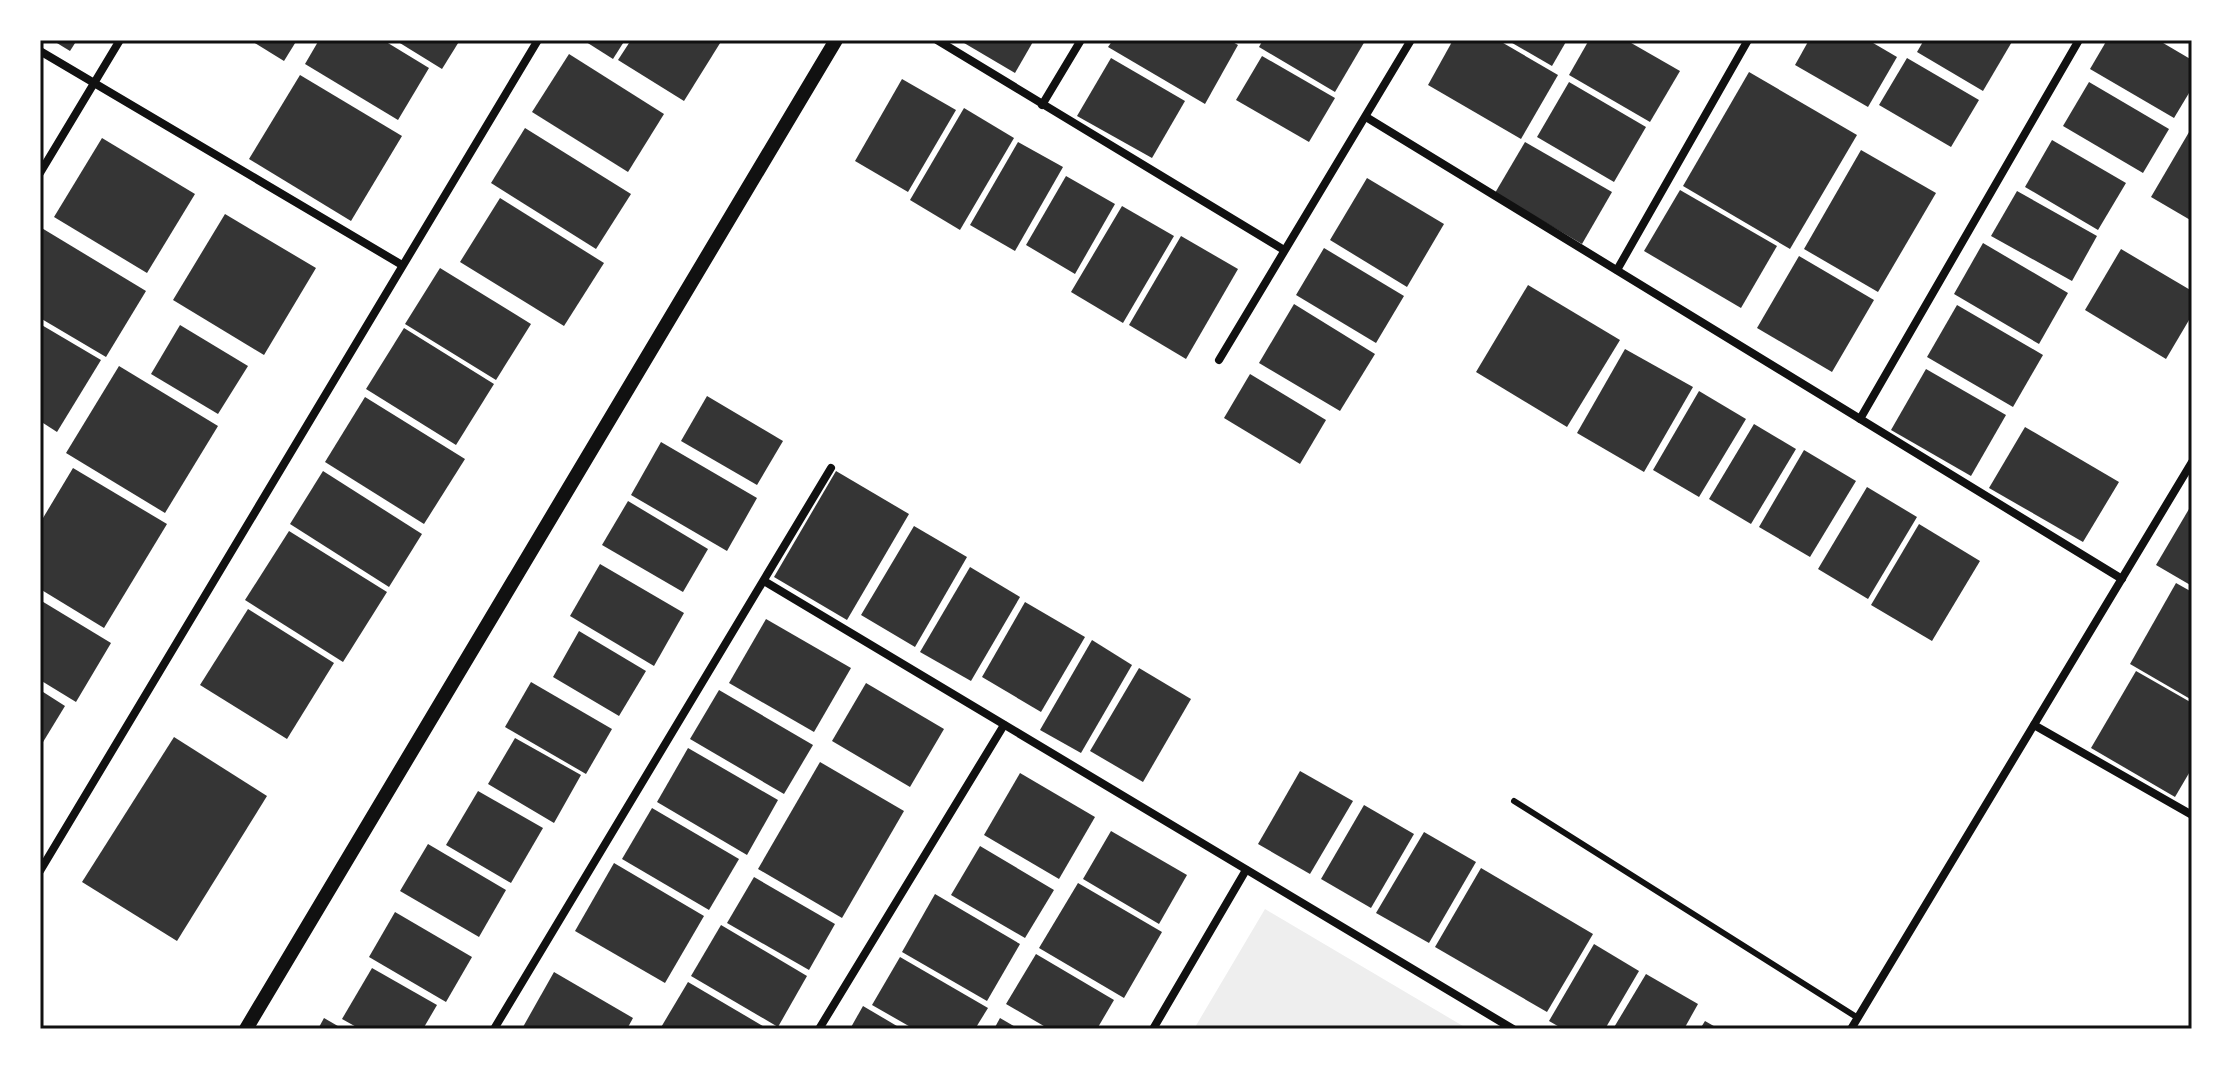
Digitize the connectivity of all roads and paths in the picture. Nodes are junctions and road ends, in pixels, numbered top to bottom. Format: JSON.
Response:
{"nodes":[{"id":1,"x":120,"y":40,"type":"edge"},
{"id":2,"x":538,"y":40,"type":"edge"},
{"id":3,"x":836,"y":40,"type":"edge"},
{"id":4,"x":937,"y":40,"type":"edge"},
{"id":5,"x":1081,"y":40,"type":"edge"},
{"id":6,"x":1411,"y":40,"type":"edge"},
{"id":7,"x":1748,"y":40,"type":"edge"},
{"id":8,"x":2079,"y":40,"type":"edge"},
{"id":9,"x":40,"y":51,"type":"edge"},
{"id":10,"x":94,"y":83,"type":"junction"},
{"id":11,"x":1042,"y":105,"type":"junction"},
{"id":12,"x":1366,"y":117,"type":"junction"},
{"id":13,"x":40,"y":173,"type":"edge"},
{"id":14,"x":1284,"y":250,"type":"junction"},
{"id":15,"x":402,"y":265,"type":"junction"},
{"id":16,"x":1617,"y":270,"type":"junction"},
{"id":17,"x":1219,"y":360,"type":"dead end"},
{"id":18,"x":1860,"y":419,"type":"junction"},
{"id":19,"x":2192,"y":462,"type":"edge"},
{"id":20,"x":831,"y":468,"type":"dead end"},
{"id":21,"x":2122,"y":579,"type":"junction"},
{"id":22,"x":764,"y":581,"type":"junction"},
{"id":23,"x":1004,"y":725,"type":"junction"},
{"id":24,"x":2034,"y":725,"type":"junction"},
{"id":25,"x":1514,"y":801,"type":"dead end"},
{"id":26,"x":2192,"y":815,"type":"edge"},
{"id":27,"x":1246,"y":870,"type":"junction"},
{"id":28,"x":40,"y":871,"type":"edge"},
{"id":29,"x":1858,"y":1018,"type":"junction"},
{"id":30,"x":1498,"y":1025,"type":"edge"},
{"id":31,"x":246,"y":1029,"type":"edge"},
{"id":32,"x":494,"y":1029,"type":"edge"},
{"id":33,"x":819,"y":1029,"type":"edge"},
{"id":34,"x":1153,"y":1029,"type":"edge"},
{"id":35,"x":1513,"y":1029,"type":"edge"},
{"id":36,"x":1851,"y":1029,"type":"edge"}],
"edges":[{"from":1,"to":10,"type":"street"},
{"from":2,"to":15,"type":"street"},
{"from":3,"to":31,"type":"street"},
{"from":4,"to":11,"type":"street"},
{"from":5,"to":11,"type":"street"},
{"from":6,"to":12,"type":"street"},
{"from":7,"to":16,"type":"street"},
{"from":8,"to":18,"type":"street"},
{"from":9,"to":10,"type":"street"},
{"from":10,"to":13,"type":"street"},
{"from":10,"to":15,"type":"street"},
{"from":11,"to":14,"type":"street"},
{"from":12,"to":14,"type":"street"},
{"from":12,"to":16,"type":"street"},
{"from":14,"to":17,"type":"street"},
{"from":15,"to":28,"type":"street"},
{"from":16,"to":18,"type":"street"},
{"from":18,"to":21,"type":"street"},
{"from":19,"to":21,"type":"street"},
{"from":20,"to":22,"type":"street"},
{"from":21,"to":24,"type":"street"},
{"from":22,"to":23,"type":"street"},
{"from":22,"to":32,"type":"street"},
{"from":23,"to":27,"type":"street"},
{"from":23,"to":33,"type":"street"},
{"from":24,"to":26,"type":"street"},
{"from":24,"to":29,"type":"street"},
{"from":25,"to":29,"type":"lane"},
{"from":27,"to":30,"type":"street"},
{"from":27,"to":34,"type":"street"},
{"from":29,"to":36,"type":"street"},
{"from":30,"to":35,"type":"street"}]}
